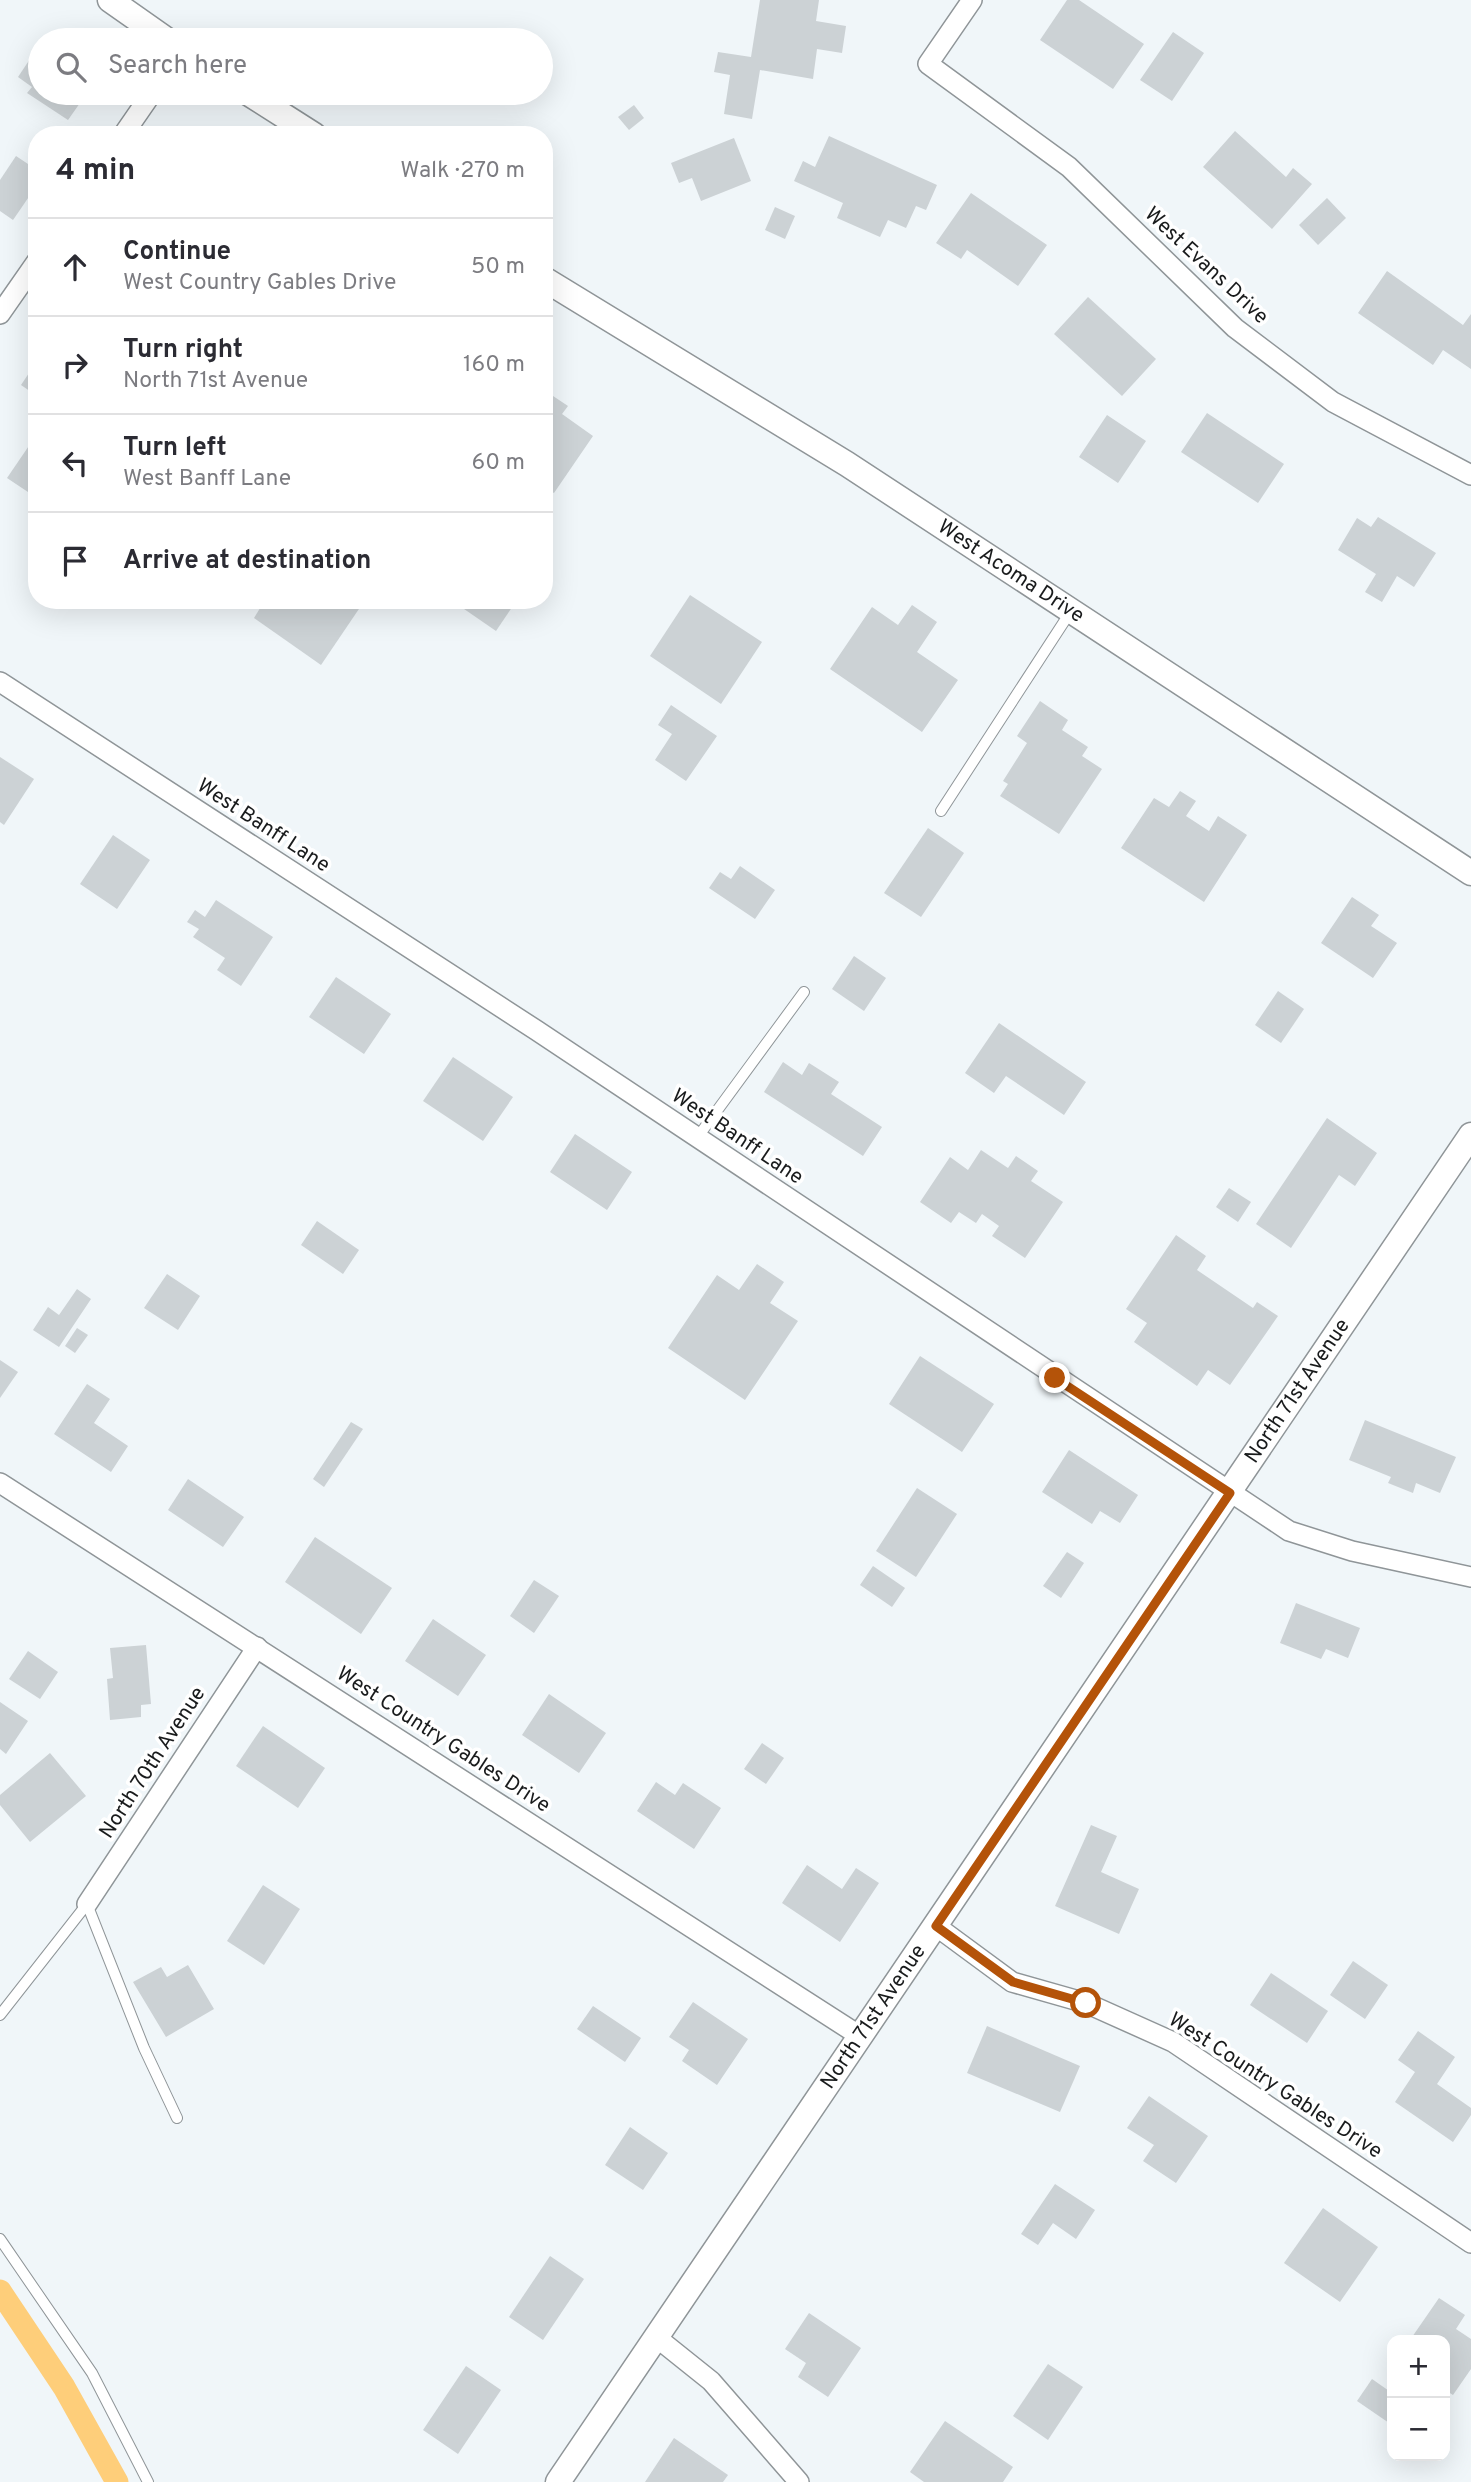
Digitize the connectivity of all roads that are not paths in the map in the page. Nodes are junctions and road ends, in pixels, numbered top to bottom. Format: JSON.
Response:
{"nodes":[{"id":1,"x":110,"y":0,"type":"edge"},
{"id":2,"x":972,"y":0,"type":"edge"},
{"id":3,"x":150,"y":28,"type":"edge"},
{"id":4,"x":144,"y":105,"type":"edge"},
{"id":5,"x":267,"y":105,"type":"edge"},
{"id":6,"x":129,"y":126,"type":"edge"},
{"id":7,"x":300,"y":126,"type":"edge"},
{"id":8,"x":28,"y":274,"type":"edge"},
{"id":9,"x":553,"y":284,"type":"edge"},
{"id":10,"x":0,"y":314,"type":"edge"},
{"id":11,"x":1471,"y":475,"type":"edge"},
{"id":12,"x":1072,"y":610,"type":"junction"},
{"id":13,"x":0,"y":682,"type":"edge"},
{"id":14,"x":941,"y":811,"type":"dead end"},
{"id":15,"x":1471,"y":873,"type":"edge"},
{"id":16,"x":804,"y":992,"type":"dead end"},
{"id":17,"x":1471,"y":1135,"type":"edge"},
{"id":18,"x":697,"y":1138,"type":"junction"},
{"id":19,"x":0,"y":1483,"type":"edge"},
{"id":20,"x":1230,"y":1493,"type":"junction"},
{"id":21,"x":1471,"y":1577,"type":"edge"},
{"id":22,"x":257,"y":1647,"type":"junction"},
{"id":23,"x":87,"y":1904,"type":"junction"},
{"id":24,"x":936,"y":1926,"type":"junction"},
{"id":25,"x":0,"y":2015,"type":"edge"},
{"id":26,"x":860,"y":2036,"type":"junction"},
{"id":27,"x":177,"y":2118,"type":"dead end"},
{"id":28,"x":0,"y":2239,"type":"edge"},
{"id":29,"x":1471,"y":2243,"type":"edge"},
{"id":30,"x":656,"y":2337,"type":"junction"},
{"id":31,"x":148,"y":2482,"type":"edge"},
{"id":32,"x":558,"y":2482,"type":"edge"},
{"id":33,"x":799,"y":2482,"type":"edge"}],
"edges":[{"from":1,"to":3,"type":"street"},
{"from":2,"to":11,"type":"street","name":"West Evans Drive"},
{"from":4,"to":6,"type":"street"},
{"from":5,"to":7,"type":"street"},
{"from":8,"to":10,"type":"street"},
{"from":9,"to":12,"type":"street","name":"West Acoma Drive"},
{"from":12,"to":14,"type":"lane"},
{"from":12,"to":15,"type":"street","name":"West Acoma Drive"},
{"from":13,"to":18,"type":"street","name":"West Banff Lane"},
{"from":16,"to":18,"type":"lane"},
{"from":17,"to":20,"type":"street","name":"North 71st Avenue"},
{"from":18,"to":20,"type":"street","name":"West Banff Lane"},
{"from":19,"to":22,"type":"street","name":"West Country Gables Drive"},
{"from":20,"to":21,"type":"street","name":"West Banff Lane"},
{"from":20,"to":24,"type":"street","name":"North 71st Avenue"},
{"from":22,"to":23,"type":"street","name":"North 70th Avenue"},
{"from":22,"to":26,"type":"street","name":"West Country Gables Drive"},
{"from":23,"to":25,"type":"lane"},
{"from":23,"to":27,"type":"lane"},
{"from":24,"to":26,"type":"street","name":"North 71st Avenue"},
{"from":24,"to":29,"type":"street","name":"West Country Gables Drive"},
{"from":26,"to":30,"type":"street","name":"North 71st Avenue"},
{"from":28,"to":31,"type":"lane"},
{"from":30,"to":32,"type":"street","name":"North 71st Avenue"},
{"from":30,"to":33,"type":"street"}]}
